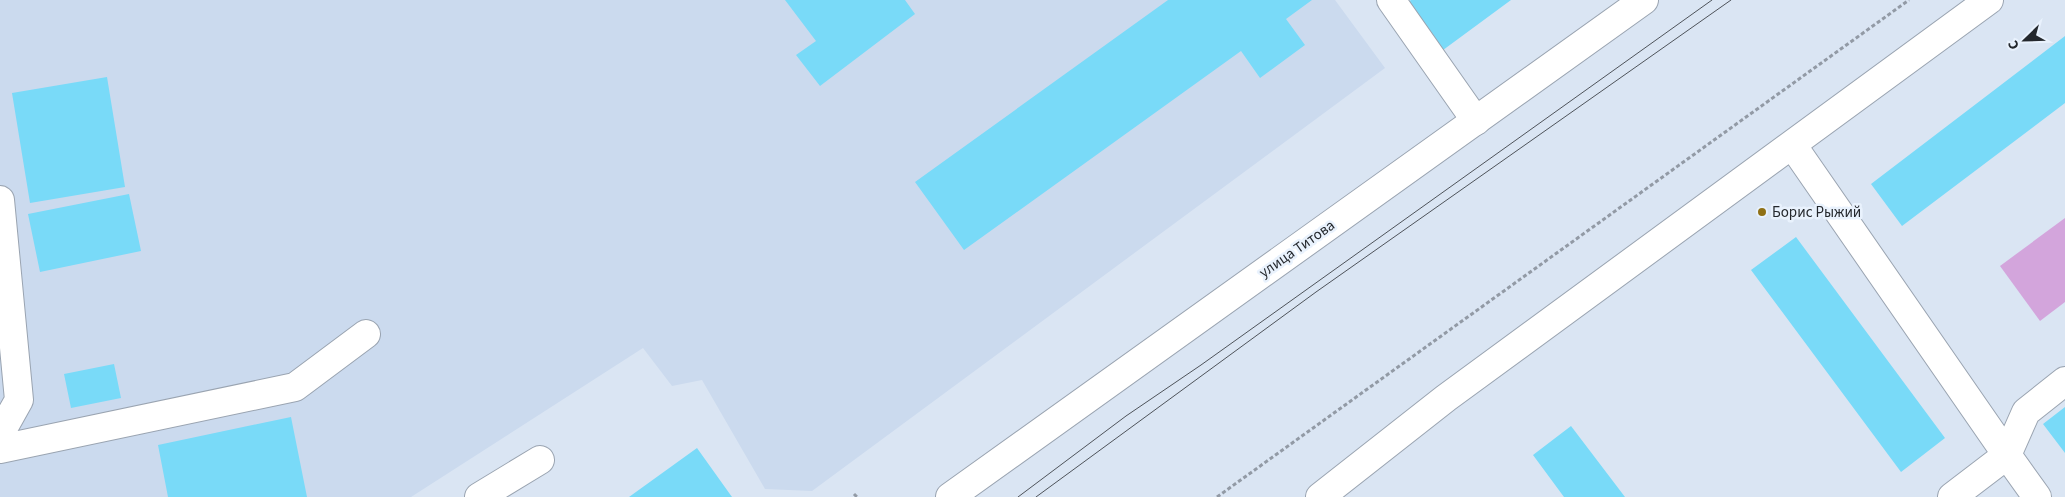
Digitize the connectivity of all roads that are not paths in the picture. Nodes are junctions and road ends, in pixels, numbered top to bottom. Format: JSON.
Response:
{"nodes":[{"id":1,"x":1391,"y":0,"type":"edge"},
{"id":2,"x":1644,"y":0,"type":"edge"},
{"id":3,"x":1989,"y":0,"type":"edge"},
{"id":4,"x":1476,"y":121,"type":"junction"},
{"id":5,"x":1793,"y":146,"type":"junction"},
{"id":6,"x":0,"y":200,"type":"edge"},
{"id":7,"x":366,"y":334,"type":"dead end"},
{"id":8,"x":2065,"y":381,"type":"edge"},
{"id":9,"x":0,"y":434,"type":"edge"},
{"id":10,"x":0,"y":449,"type":"edge"},
{"id":11,"x":2007,"y":455,"type":"junction"},
{"id":12,"x":540,"y":460,"type":"dead end"},
{"id":13,"x":479,"y":497,"type":"edge"},
{"id":14,"x":950,"y":497,"type":"edge"},
{"id":15,"x":1320,"y":497,"type":"edge"},
{"id":16,"x":1952,"y":497,"type":"edge"},
{"id":17,"x":2037,"y":497,"type":"edge"}],
"edges":[{"from":1,"to":4,"type":"main road"},
{"from":2,"to":4,"type":"main road","name":"улица Титова"},
{"from":3,"to":5,"type":"main road"},
{"from":4,"to":14,"type":"main road","name":"улица Титова"},
{"from":5,"to":11,"type":"main road"},
{"from":5,"to":15,"type":"main road"},
{"from":6,"to":9,"type":"main road"},
{"from":7,"to":10,"type":"main road"},
{"from":8,"to":11,"type":"main road"},
{"from":11,"to":16,"type":"main road"},
{"from":11,"to":17,"type":"main road"},
{"from":12,"to":13,"type":"main road"}]}
